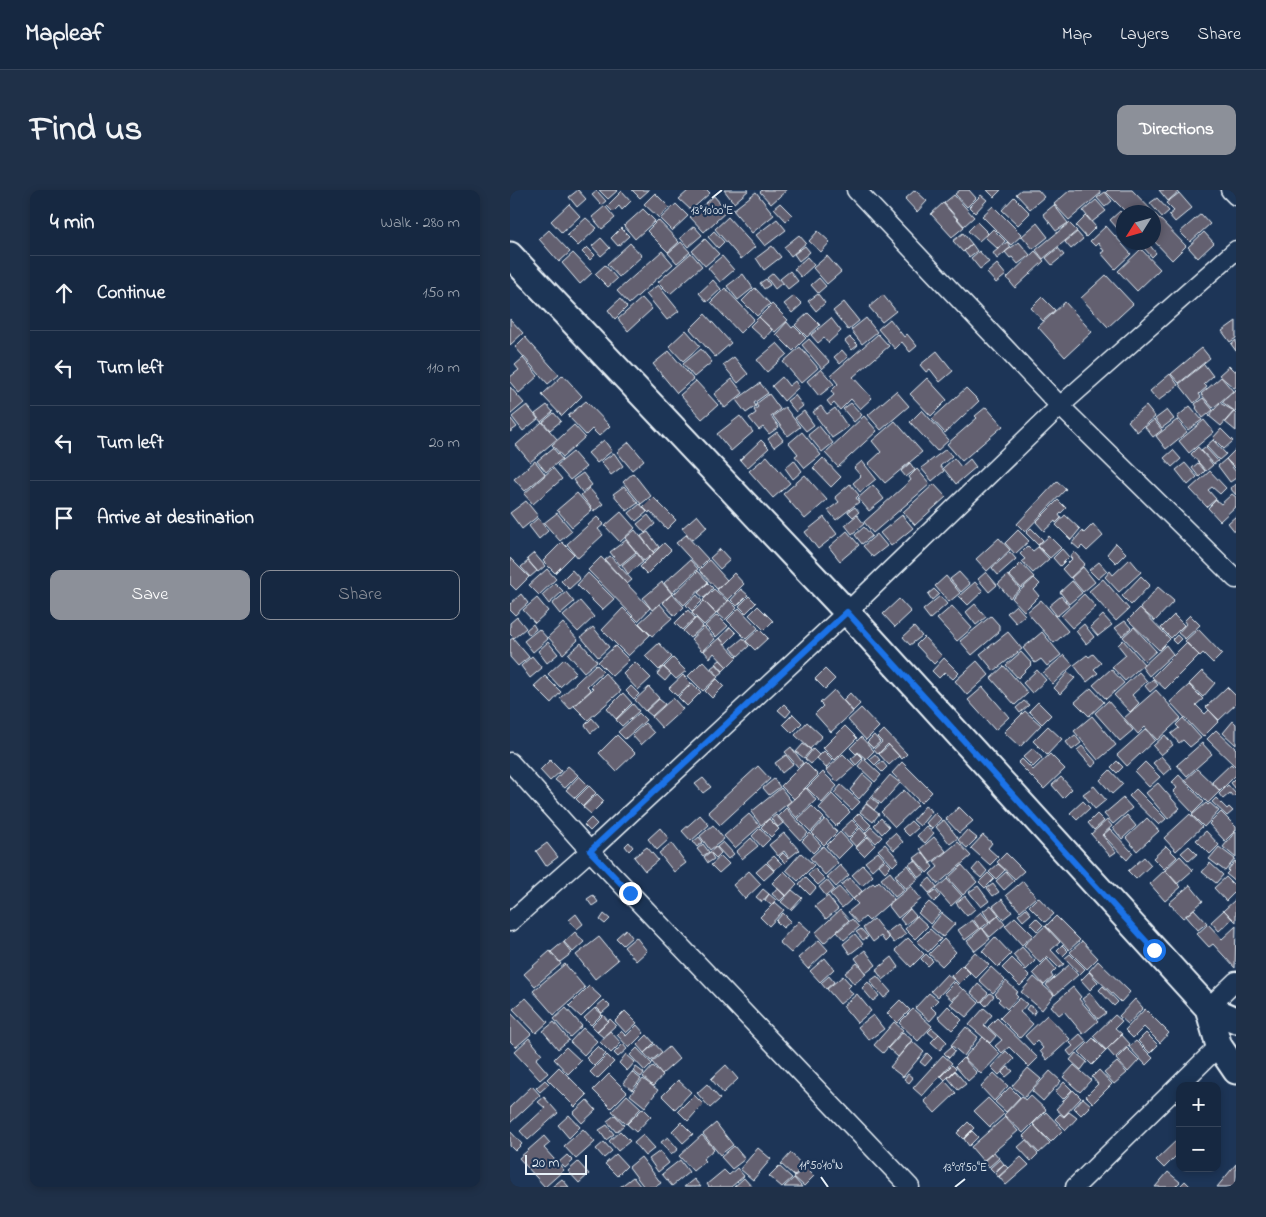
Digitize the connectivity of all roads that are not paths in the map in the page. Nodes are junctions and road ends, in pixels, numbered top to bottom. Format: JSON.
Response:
{"nodes":[{"id":1,"x":856,"y":190,"type":"edge"},
{"id":2,"x":1230,"y":190,"type":"edge"},
{"id":3,"x":1236,"y":196,"type":"edge"},
{"id":4,"x":1236,"y":250,"type":"edge"},
{"id":5,"x":510,"y":255,"type":"edge"},
{"id":6,"x":1060,"y":406,"type":"junction"},
{"id":7,"x":1236,"y":579,"type":"edge"},
{"id":8,"x":847,"y":612,"type":"junction"},
{"id":9,"x":510,"y":762,"type":"edge"},
{"id":10,"x":590,"y":851,"type":"junction"},
{"id":11,"x":510,"y":922,"type":"edge"},
{"id":12,"x":1236,"y":980,"type":"edge"},
{"id":13,"x":1208,"y":1008,"type":"junction"},
{"id":14,"x":1236,"y":1020,"type":"edge"},
{"id":15,"x":1219,"y":1046,"type":"junction"},
{"id":16,"x":1236,"y":1071,"type":"edge"},
{"id":17,"x":910,"y":1187,"type":"edge"},
{"id":18,"x":1075,"y":1187,"type":"edge"}],
"edges":[{"from":1,"to":6,"type":"street"},
{"from":2,"to":3,"type":"street"},
{"from":4,"to":6,"type":"street"},
{"from":5,"to":8,"type":"main road"},
{"from":6,"to":7,"type":"street"},
{"from":6,"to":8,"type":"street"},
{"from":8,"to":10,"type":"street"},
{"from":8,"to":13,"type":"main road"},
{"from":9,"to":10,"type":"street"},
{"from":10,"to":11,"type":"street"},
{"from":10,"to":17,"type":"street"},
{"from":12,"to":13,"type":"street"},
{"from":13,"to":14,"type":"main road"},
{"from":13,"to":15,"type":"main road"},
{"from":15,"to":16,"type":"main road"},
{"from":15,"to":18,"type":"street"}]}
